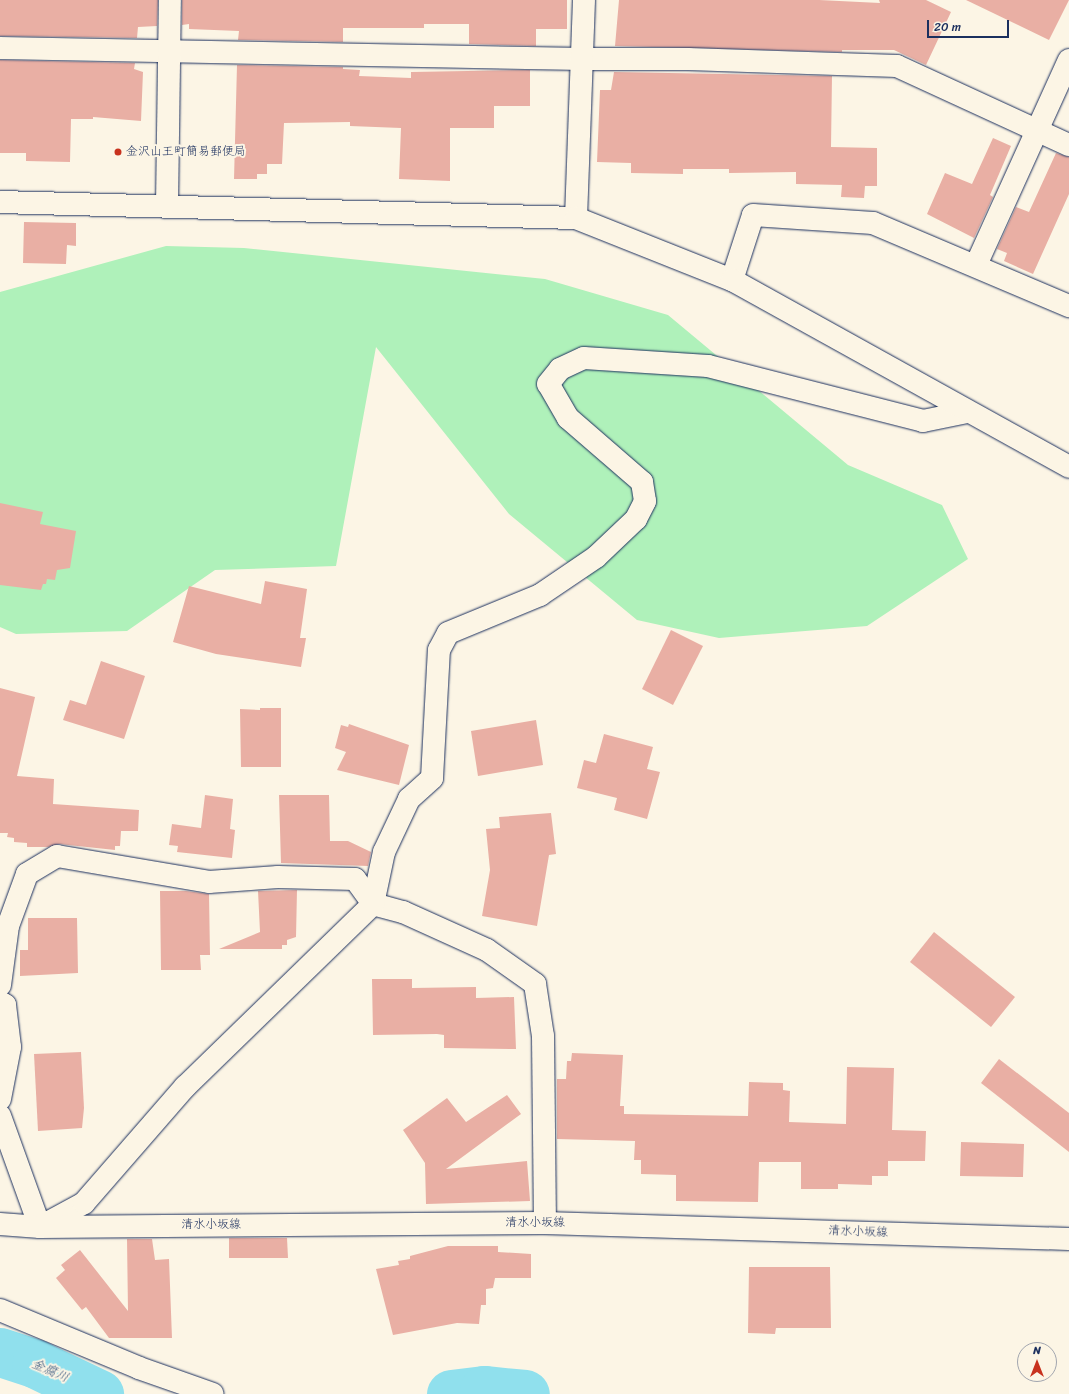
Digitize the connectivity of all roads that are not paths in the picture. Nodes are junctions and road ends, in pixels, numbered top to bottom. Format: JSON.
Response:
{"nodes":[{"id":1,"x":170,"y":0,"type":"edge"},
{"id":2,"x":584,"y":0,"type":"edge"},
{"id":3,"x":0,"y":48,"type":"edge"},
{"id":4,"x":170,"y":52,"type":"junction"},
{"id":5,"x":583,"y":59,"type":"junction"},
{"id":6,"x":1069,"y":60,"type":"edge"},
{"id":7,"x":1037,"y":131,"type":"junction"},
{"id":8,"x":1069,"y":145,"type":"edge"},
{"id":9,"x":0,"y":202,"type":"edge"},
{"id":10,"x":167,"y":206,"type":"junction"},
{"id":11,"x":576,"y":218,"type":"junction"},
{"id":12,"x":976,"y":265,"type":"junction"},
{"id":13,"x":732,"y":280,"type":"junction"},
{"id":14,"x":1069,"y":306,"type":"edge"},
{"id":15,"x":967,"y":412,"type":"junction"},
{"id":16,"x":1069,"y":466,"type":"edge"},
{"id":17,"x":373,"y":904,"type":"junction"},
{"id":18,"x":0,"y":985,"type":"edge"},
{"id":19,"x":0,"y":1002,"type":"edge"},
{"id":20,"x":0,"y":1099,"type":"edge"},
{"id":21,"x":0,"y":1116,"type":"edge"},
{"id":22,"x":546,"y":1223,"type":"junction"},
{"id":23,"x":0,"y":1224,"type":"edge"},
{"id":24,"x":40,"y":1227,"type":"junction"},
{"id":25,"x":1069,"y":1239,"type":"edge"},
{"id":26,"x":0,"y":1310,"type":"edge"},
{"id":27,"x":213,"y":1394,"type":"edge"}],
"edges":[{"from":1,"to":4,"type":"street"},
{"from":2,"to":5,"type":"street"},
{"from":3,"to":4,"type":"street"},
{"from":4,"to":5,"type":"street"},
{"from":4,"to":10,"type":"street"},
{"from":5,"to":7,"type":"street"},
{"from":5,"to":11,"type":"street"},
{"from":6,"to":7,"type":"street"},
{"from":7,"to":8,"type":"street"},
{"from":7,"to":12,"type":"street"},
{"from":9,"to":10,"type":"street"},
{"from":10,"to":11,"type":"street"},
{"from":11,"to":13,"type":"street"},
{"from":12,"to":13,"type":"street"},
{"from":12,"to":14,"type":"street"},
{"from":13,"to":15,"type":"street"},
{"from":15,"to":16,"type":"street"},
{"from":15,"to":17,"type":"street"},
{"from":17,"to":18,"type":"street"},
{"from":17,"to":22,"type":"street"},
{"from":17,"to":24,"type":"street"},
{"from":19,"to":20,"type":"street"},
{"from":21,"to":24,"type":"street"},
{"from":22,"to":24,"type":"street","name":"清水小坂線"},
{"from":22,"to":25,"type":"street","name":"清水小坂線"},
{"from":23,"to":24,"type":"street","name":"清水小坂線"},
{"from":26,"to":27,"type":"street"}]}
